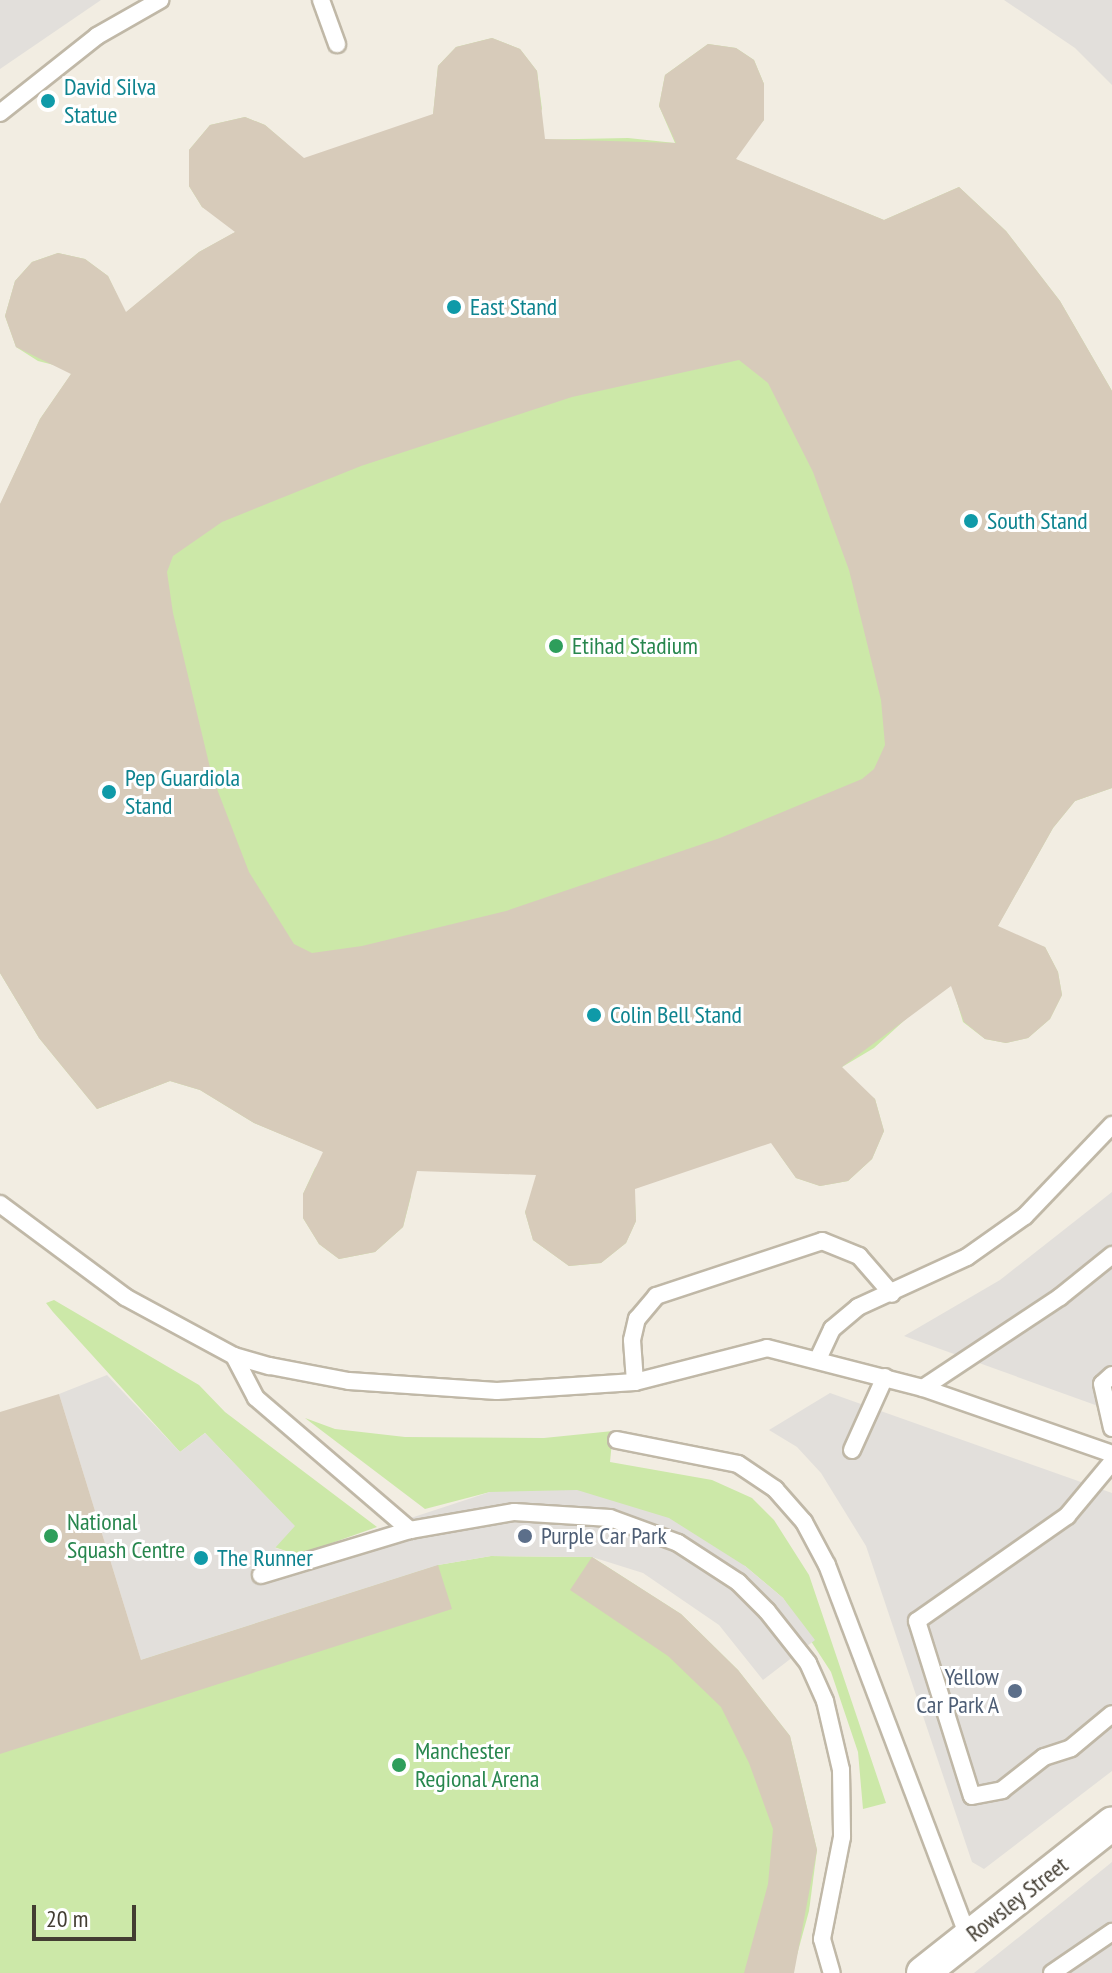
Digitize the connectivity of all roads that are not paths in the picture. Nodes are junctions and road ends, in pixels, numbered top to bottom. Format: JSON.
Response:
{"nodes":[{"id":1,"x":160,"y":0,"type":"edge"},
{"id":2,"x":321,"y":0,"type":"edge"},
{"id":3,"x":337,"y":44,"type":"dead end"},
{"id":4,"x":0,"y":113,"type":"edge"},
{"id":5,"x":1112,"y":1125,"type":"edge"},
{"id":6,"x":0,"y":1204,"type":"edge"},
{"id":7,"x":1112,"y":1255,"type":"edge"},
{"id":8,"x":892,"y":1294,"type":"junction"},
{"id":9,"x":234,"y":1356,"type":"junction"},
{"id":10,"x":818,"y":1359,"type":"junction"},
{"id":11,"x":1112,"y":1375,"type":"edge"},
{"id":12,"x":885,"y":1377,"type":"junction"},
{"id":13,"x":635,"y":1382,"type":"junction"},
{"id":14,"x":923,"y":1388,"type":"junction"},
{"id":15,"x":1112,"y":1428,"type":"edge"},
{"id":16,"x":617,"y":1440,"type":"dead end"},
{"id":17,"x":852,"y":1450,"type":"dead end"},
{"id":18,"x":1112,"y":1454,"type":"edge"},
{"id":19,"x":1112,"y":1462,"type":"edge"},
{"id":20,"x":410,"y":1530,"type":"junction"},
{"id":21,"x":261,"y":1575,"type":"dead end"},
{"id":22,"x":1112,"y":1714,"type":"edge"},
{"id":23,"x":1112,"y":1824,"type":"edge"},
{"id":24,"x":1112,"y":1932,"type":"edge"},
{"id":25,"x":968,"y":1937,"type":"junction"},
{"id":26,"x":832,"y":1973,"type":"edge"},
{"id":27,"x":923,"y":1973,"type":"edge"},
{"id":28,"x":1052,"y":1973,"type":"edge"}],
"edges":[{"from":1,"to":4,"type":"lane"},
{"from":2,"to":3,"type":"lane"},
{"from":5,"to":8,"type":"lane"},
{"from":6,"to":9,"type":"lane"},
{"from":7,"to":14,"type":"lane"},
{"from":8,"to":10,"type":"lane"},
{"from":8,"to":13,"type":"lane"},
{"from":9,"to":13,"type":"lane"},
{"from":9,"to":20,"type":"lane"},
{"from":10,"to":12,"type":"lane"},
{"from":10,"to":13,"type":"lane"},
{"from":11,"to":15,"type":"lane"},
{"from":12,"to":14,"type":"lane"},
{"from":12,"to":17,"type":"lane"},
{"from":14,"to":18,"type":"lane"},
{"from":16,"to":25,"type":"lane"},
{"from":19,"to":22,"type":"lane"},
{"from":20,"to":21,"type":"lane"},
{"from":20,"to":26,"type":"lane"},
{"from":23,"to":25,"type":"street","name":"Rowsley Street"},
{"from":24,"to":28,"type":"lane"},
{"from":25,"to":27,"type":"street","name":"Rowsley Street"}]}
